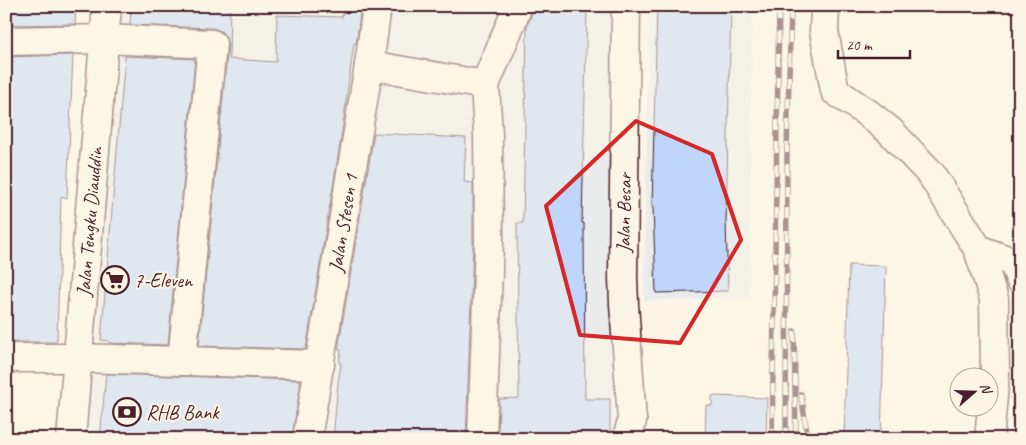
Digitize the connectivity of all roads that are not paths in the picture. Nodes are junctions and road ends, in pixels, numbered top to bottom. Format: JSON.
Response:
{"nodes":[{"id":1,"x":107,"y":6,"type":"edge"},
{"id":2,"x":377,"y":6,"type":"edge"},
{"id":3,"x":516,"y":6,"type":"edge"},
{"id":4,"x":626,"y":6,"type":"edge"},
{"id":5,"x":826,"y":6,"type":"edge"},
{"id":6,"x":104,"y":39,"type":"junction"},
{"id":7,"x":6,"y":41,"type":"edge"},
{"id":8,"x":368,"y":65,"type":"junction"},
{"id":9,"x":485,"y":85,"type":"junction"},
{"id":10,"x":978,"y":249,"type":"junction"},
{"id":11,"x":1020,"y":279,"type":"edge"},
{"id":12,"x":6,"y":358,"type":"edge"},
{"id":13,"x":77,"y":358,"type":"junction"},
{"id":14,"x":182,"y":361,"type":"junction"},
{"id":15,"x":320,"y":365,"type":"junction"},
{"id":16,"x":630,"y":433,"type":"edge"},
{"id":17,"x":71,"y":439,"type":"edge"},
{"id":18,"x":307,"y":439,"type":"edge"},
{"id":19,"x":482,"y":439,"type":"edge"},
{"id":20,"x":989,"y":439,"type":"edge"}],
"edges":[{"from":1,"to":6,"type":"street","name":"Jalan Tengku Diauddin"},
{"from":2,"to":8,"type":"street","name":"Jalan Stesen 1"},
{"from":3,"to":9,"type":"street"},
{"from":4,"to":16,"type":"street","name":"Jalan Besar"},
{"from":5,"to":10,"type":"street"},
{"from":6,"to":7,"type":"street"},
{"from":6,"to":13,"type":"street","name":"Jalan Tengku Diauddin"},
{"from":6,"to":14,"type":"street"},
{"from":8,"to":9,"type":"street"},
{"from":8,"to":15,"type":"street","name":"Jalan Stesen 1"},
{"from":9,"to":19,"type":"street"},
{"from":10,"to":11,"type":"street"},
{"from":10,"to":20,"type":"street"},
{"from":12,"to":13,"type":"street"},
{"from":13,"to":14,"type":"street"},
{"from":13,"to":17,"type":"street","name":"Jalan Tengku Diauddin"},
{"from":14,"to":15,"type":"street"},
{"from":15,"to":18,"type":"street","name":"Jalan Stesen 1"}]}
